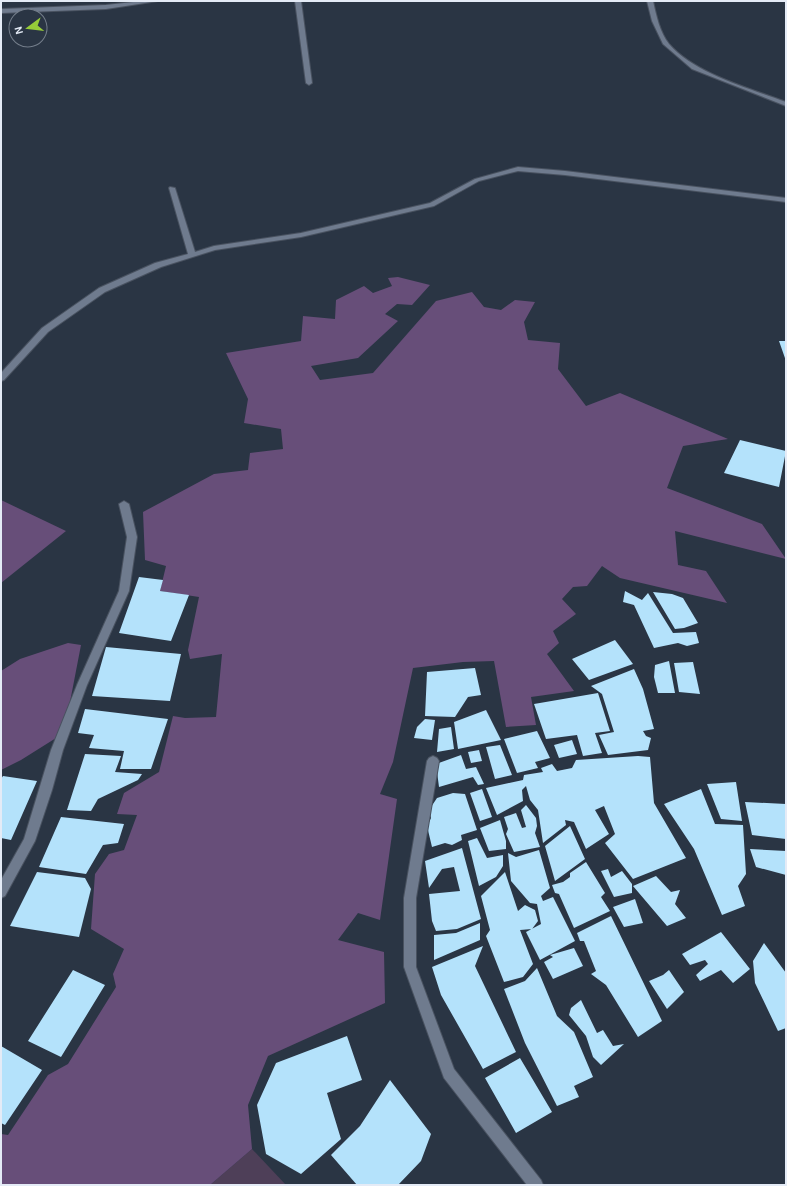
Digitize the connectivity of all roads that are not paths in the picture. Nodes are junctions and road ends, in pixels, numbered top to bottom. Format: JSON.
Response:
{"nodes":[{"id":1,"x":155,"y":1,"type":"edge"},
{"id":2,"x":298,"y":1,"type":"edge"},
{"id":3,"x":650,"y":1,"type":"edge"},
{"id":4,"x":1,"y":12,"type":"edge"},
{"id":5,"x":309,"y":83,"type":"dead end"},
{"id":6,"x":786,"y":104,"type":"edge"},
{"id":7,"x":172,"y":188,"type":"dead end"},
{"id":8,"x":786,"y":200,"type":"edge"},
{"id":9,"x":192,"y":255,"type":"junction"},
{"id":10,"x":1,"y":378,"type":"edge"},
{"id":11,"x":124,"y":504,"type":"dead end"},
{"id":12,"x":433,"y":762,"type":"dead end"},
{"id":13,"x":1,"y":892,"type":"edge"},
{"id":14,"x":536,"y":1185,"type":"edge"}],
"edges":[{"from":1,"to":4,"type":"street"},
{"from":2,"to":5,"type":"street"},
{"from":3,"to":6,"type":"street"},
{"from":7,"to":9,"type":"street"},
{"from":8,"to":9,"type":"street"},
{"from":9,"to":10,"type":"street"},
{"from":11,"to":13,"type":"street"},
{"from":12,"to":14,"type":"street"}]}
